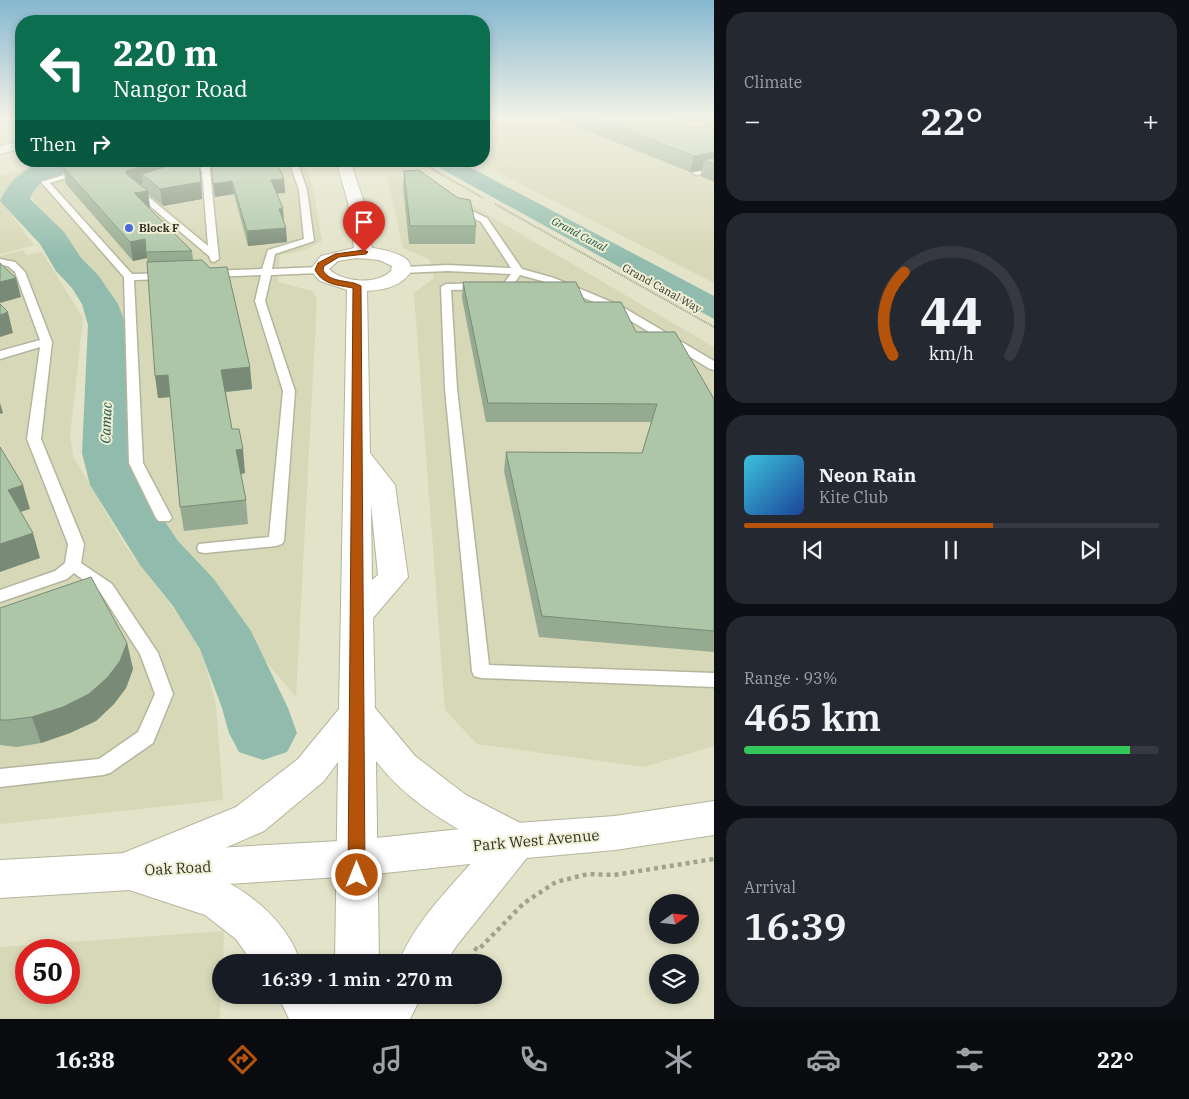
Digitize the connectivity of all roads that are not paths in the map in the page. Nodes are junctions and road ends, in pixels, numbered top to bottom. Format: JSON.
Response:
{"nodes":[{"id":1,"x":97,"y":167,"type":"edge"},
{"id":2,"x":199,"y":167,"type":"edge"},
{"id":3,"x":205,"y":167,"type":"edge"},
{"id":4,"x":295,"y":167,"type":"edge"},
{"id":5,"x":345,"y":167,"type":"edge"},
{"id":6,"x":714,"y":170,"type":"edge"},
{"id":7,"x":696,"y":173,"type":"edge"},
{"id":8,"x":452,"y":204,"type":"edge"},
{"id":9,"x":364,"y":252,"type":"junction"},
{"id":10,"x":213,"y":255,"type":"junction"},
{"id":11,"x":0,"y":262,"type":"edge"},
{"id":12,"x":319,"y":270,"type":"junction"},
{"id":13,"x":403,"y":270,"type":"junction"},
{"id":14,"x":267,"y":271,"type":"junction"},
{"id":15,"x":518,"y":271,"type":"junction"},
{"id":16,"x":196,"y":274,"type":"edge"},
{"id":17,"x":215,"y":274,"type":"junction"},
{"id":18,"x":177,"y":275,"type":"edge"},
{"id":19,"x":129,"y":277,"type":"junction"},
{"id":20,"x":357,"y":286,"type":"junction"},
{"id":21,"x":46,"y":342,"type":"junction"},
{"id":22,"x":0,"y":355,"type":"edge"},
{"id":23,"x":714,"y":366,"type":"edge"},
{"id":24,"x":164,"y":518,"type":"dead end"},
{"id":25,"x":205,"y":548,"type":"dead end"},
{"id":26,"x":73,"y":565,"type":"junction"},
{"id":27,"x":0,"y":596,"type":"edge"},
{"id":28,"x":714,"y":680,"type":"edge"},
{"id":29,"x":357,"y":712,"type":"junction"},
{"id":30,"x":0,"y":778,"type":"edge"},
{"id":31,"x":714,"y":818,"type":"edge"},
{"id":32,"x":516,"y":841,"type":"junction"},
{"id":33,"x":357,"y":858,"type":"junction"},
{"id":34,"x":126,"y":872,"type":"junction"},
{"id":35,"x":0,"y":879,"type":"edge"},
{"id":36,"x":432,"y":946,"type":"edge"},
{"id":37,"x":272,"y":954,"type":"edge"},
{"id":38,"x":357,"y":954,"type":"edge"},
{"id":39,"x":307,"y":1004,"type":"edge"},
{"id":40,"x":357,"y":1004,"type":"edge"},
{"id":41,"x":393,"y":1004,"type":"edge"},
{"id":42,"x":316,"y":1019,"type":"edge"},
{"id":43,"x":357,"y":1019,"type":"edge"},
{"id":44,"x":383,"y":1019,"type":"edge"}],
"edges":[{"from":1,"to":19,"type":"lane"},
{"from":2,"to":10,"type":"lane"},
{"from":3,"to":10,"type":"lane"},
{"from":4,"to":14,"type":"lane"},
{"from":5,"to":9,"type":"main road"},
{"from":6,"to":7,"type":"lane"},
{"from":8,"to":15,"type":"lane"},
{"from":9,"to":12,"type":"main road"},
{"from":9,"to":13,"type":"main road"},
{"from":10,"to":17,"type":"lane"},
{"from":11,"to":21,"type":"lane"},
{"from":12,"to":14,"type":"lane"},
{"from":12,"to":20,"type":"main road"},
{"from":13,"to":15,"type":"lane"},
{"from":13,"to":20,"type":"main road"},
{"from":14,"to":17,"type":"lane"},
{"from":14,"to":25,"type":"lane"},
{"from":15,"to":23,"type":"lane"},
{"from":15,"to":28,"type":"lane"},
{"from":16,"to":17,"type":"lane"},
{"from":18,"to":19,"type":"lane"},
{"from":19,"to":24,"type":"lane"},
{"from":20,"to":29,"type":"main road"},
{"from":21,"to":22,"type":"lane"},
{"from":21,"to":26,"type":"lane"},
{"from":26,"to":27,"type":"lane"},
{"from":26,"to":30,"type":"lane"},
{"from":29,"to":32,"type":"main road"},
{"from":29,"to":33,"type":"main road"},
{"from":29,"to":34,"type":"main road"},
{"from":31,"to":32,"type":"main road","name":"Park West Avenue"},
{"from":32,"to":33,"type":"main road","name":"Park West Avenue"},
{"from":32,"to":36,"type":"main road"},
{"from":33,"to":34,"type":"main road","name":"Oak Road"},
{"from":33,"to":38,"type":"main road"},
{"from":34,"to":35,"type":"main road","name":"Oak Road"},
{"from":34,"to":37,"type":"main road"},
{"from":39,"to":42,"type":"main road"},
{"from":40,"to":43,"type":"main road"},
{"from":41,"to":44,"type":"main road"}]}
